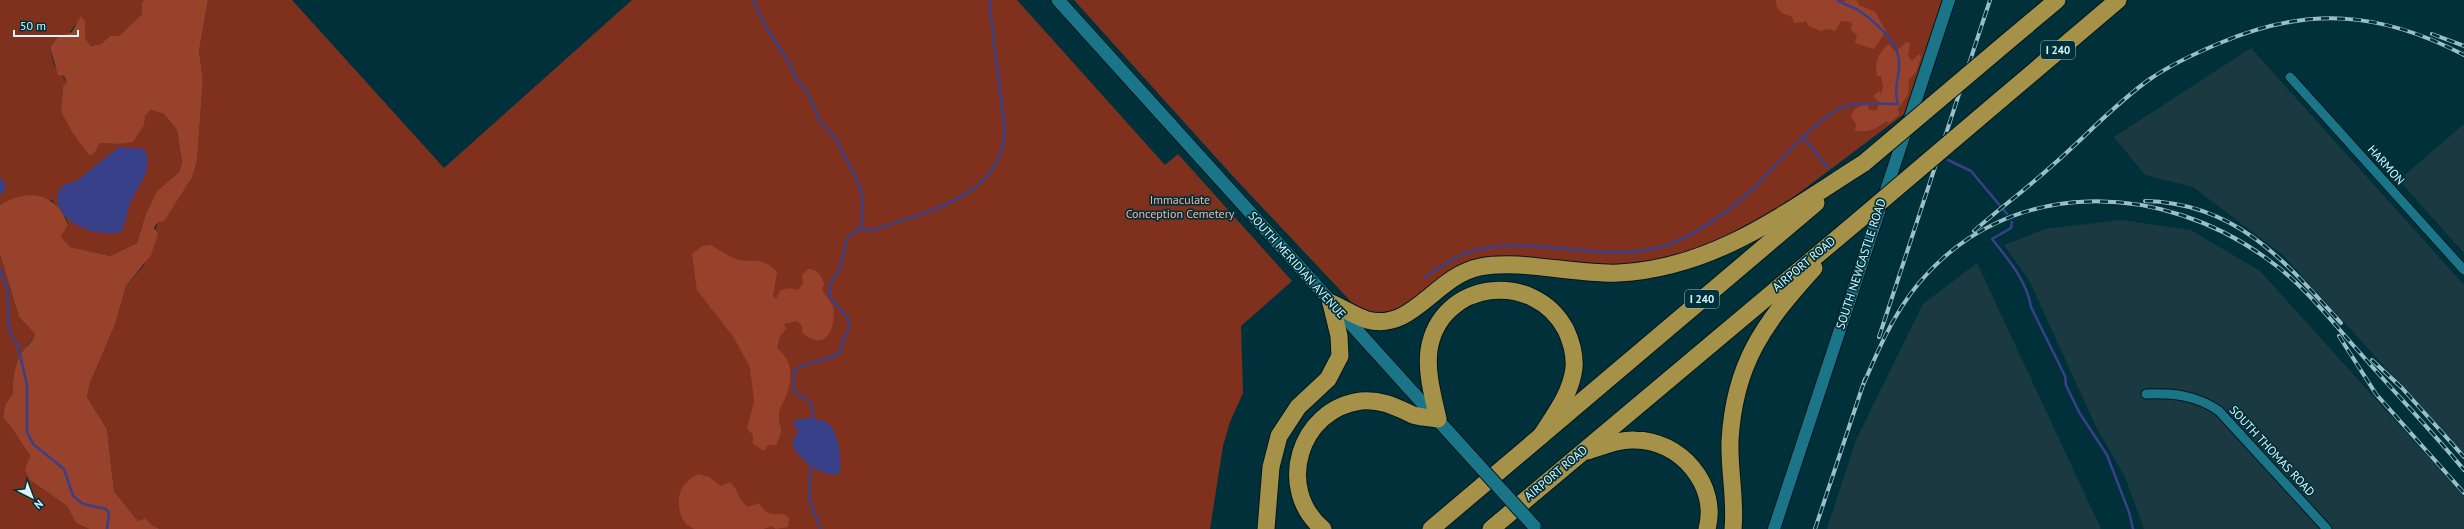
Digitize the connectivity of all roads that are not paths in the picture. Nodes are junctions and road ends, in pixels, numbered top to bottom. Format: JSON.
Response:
{"nodes":[{"id":1,"x":1058,"y":0,"type":"edge"},
{"id":2,"x":1949,"y":0,"type":"edge"},
{"id":3,"x":2057,"y":0,"type":"edge"},
{"id":4,"x":2118,"y":0,"type":"edge"},
{"id":5,"x":2290,"y":77,"type":"dead end"},
{"id":6,"x":1864,"y":162,"type":"junction"},
{"id":7,"x":1835,"y":241,"type":"junction"},
{"id":8,"x":2464,"y":270,"type":"edge"},
{"id":9,"x":1331,"y":303,"type":"junction"},
{"id":10,"x":2146,"y":394,"type":"dead end"},
{"id":11,"x":1438,"y":419,"type":"junction"},
{"id":12,"x":1541,"y":436,"type":"junction"},
{"id":13,"x":1580,"y":453,"type":"junction"},
{"id":14,"x":1536,"y":528,"type":"edge"},
{"id":15,"x":1266,"y":529,"type":"edge"},
{"id":16,"x":1323,"y":529,"type":"edge"},
{"id":17,"x":1431,"y":529,"type":"edge"},
{"id":18,"x":1490,"y":529,"type":"edge"},
{"id":19,"x":1707,"y":529,"type":"edge"},
{"id":20,"x":1733,"y":529,"type":"edge"},
{"id":21,"x":1774,"y":529,"type":"edge"},
{"id":22,"x":2327,"y":529,"type":"edge"}],
"edges":[{"from":1,"to":9,"type":"main road","name":"SOUTH MERIDIAN AVENUE"},
{"from":2,"to":21,"type":"street","name":"SOUTH NEWCASTLE ROAD"},
{"from":3,"to":6,"type":"highway","number":"I 240","bridge":true},
{"from":4,"to":7,"type":"highway","name":"AIRPORT ROAD","number":"I 240","bridge":true},
{"from":5,"to":8,"type":"street","name":"HARMON"},
{"from":6,"to":9,"type":"highway"},
{"from":6,"to":12,"type":"highway","number":"I 240"},
{"from":7,"to":13,"type":"highway","name":"AIRPORT ROAD","number":"I 240"},
{"from":7,"to":20,"type":"highway"},
{"from":9,"to":11,"type":"main road","name":"SOUTH MERIDIAN AVENUE"},
{"from":9,"to":15,"type":"highway"},
{"from":10,"to":22,"type":"street","name":"SOUTH THOMAS ROAD"},
{"from":11,"to":12,"type":"highway"},
{"from":11,"to":14,"type":"main road","name":"SOUTH MERIDIAN AVENUE","bridge":true},
{"from":11,"to":16,"type":"highway"},
{"from":12,"to":17,"type":"highway","number":"I 240"},
{"from":13,"to":18,"type":"highway","name":"AIRPORT ROAD","number":"I 240"},
{"from":13,"to":19,"type":"highway"}]}
